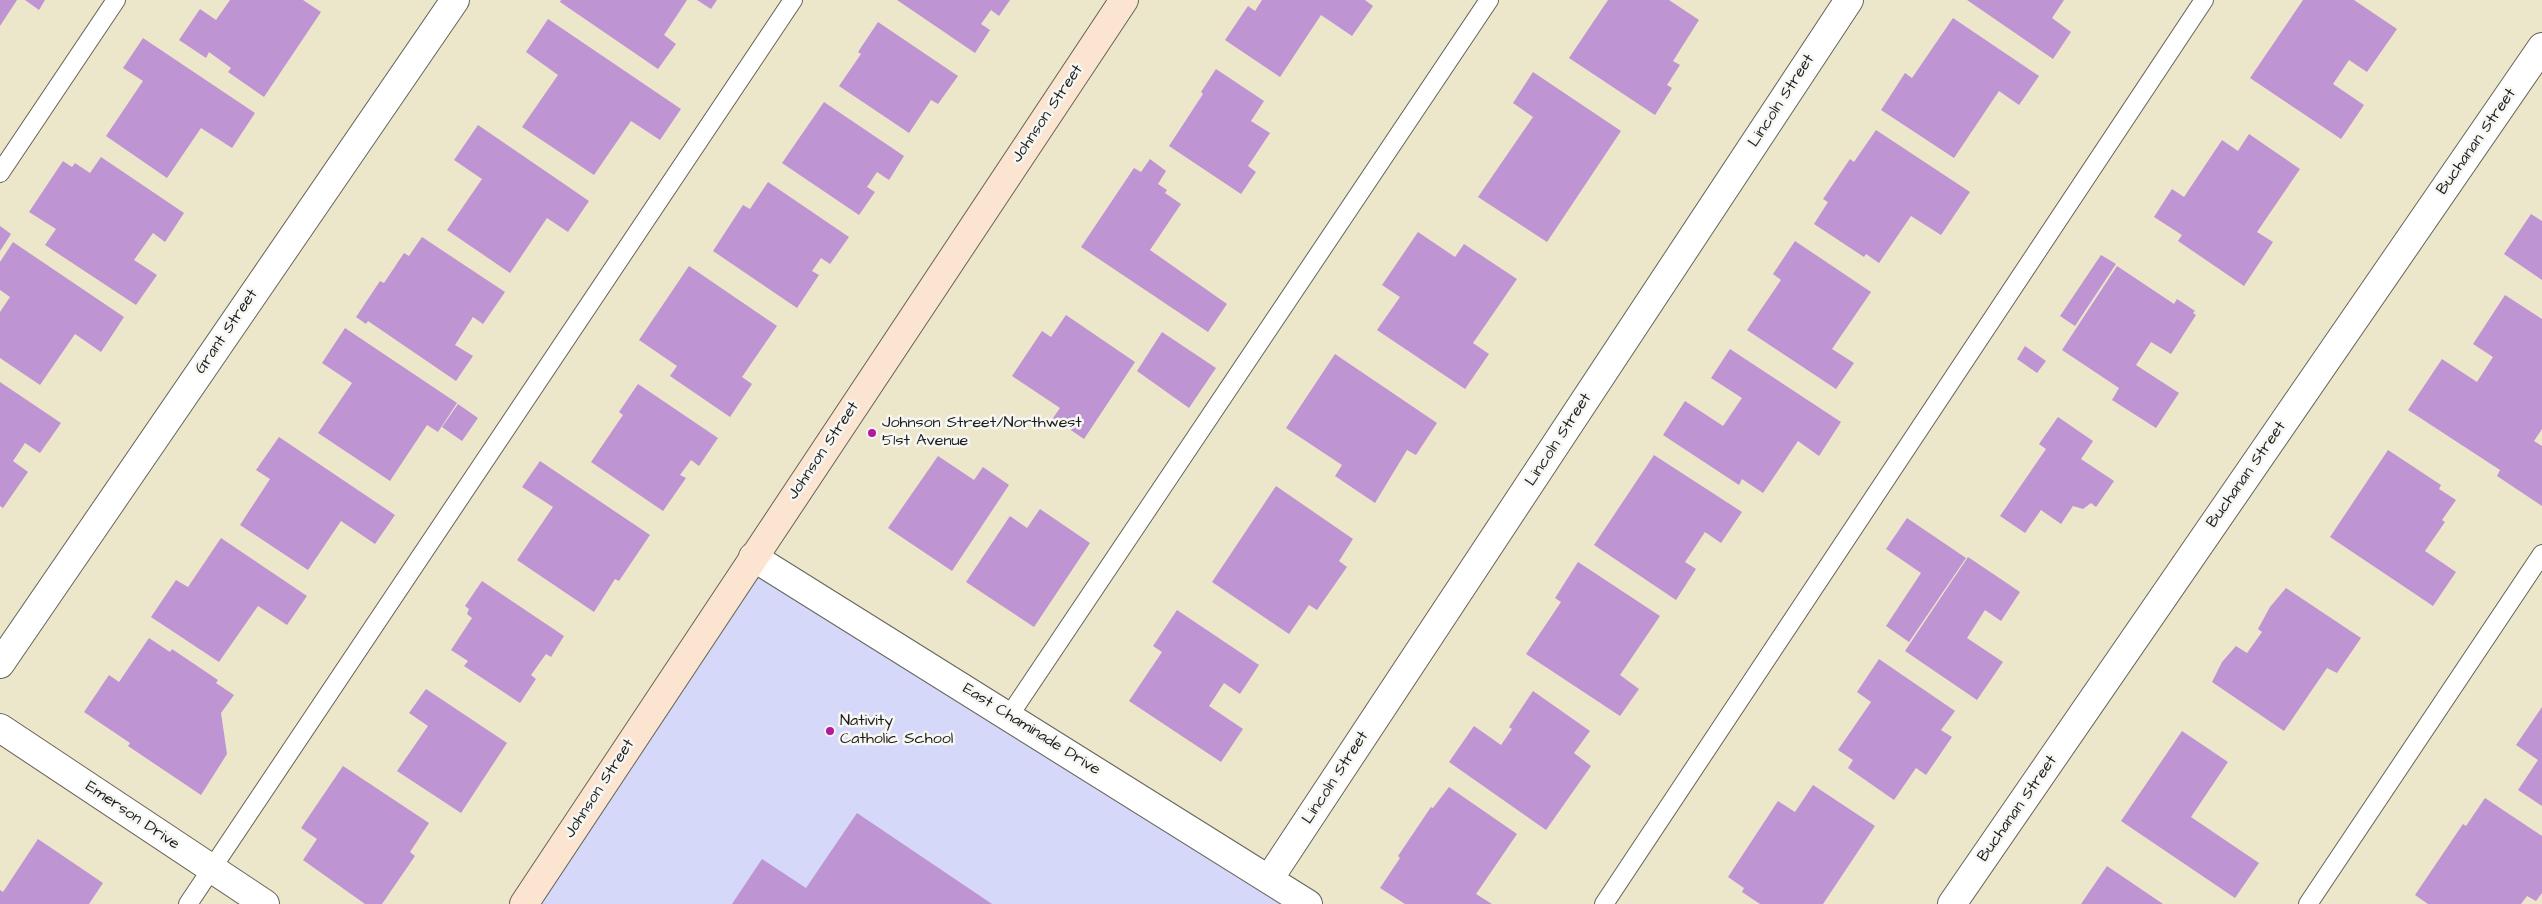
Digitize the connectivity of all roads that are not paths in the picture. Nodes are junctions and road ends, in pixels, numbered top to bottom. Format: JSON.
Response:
{"nodes":[{"id":1,"x":116,"y":0,"type":"edge"},
{"id":2,"x":455,"y":0,"type":"edge"},
{"id":3,"x":793,"y":0,"type":"edge"},
{"id":4,"x":1124,"y":0,"type":"edge"},
{"id":5,"x":1488,"y":0,"type":"edge"},
{"id":6,"x":1849,"y":0,"type":"edge"},
{"id":7,"x":2204,"y":0,"type":"edge"},
{"id":8,"x":2542,"y":47,"type":"edge"},
{"id":9,"x":0,"y":173,"type":"edge"},
{"id":10,"x":2542,"y":554,"type":"edge"},
{"id":11,"x":753,"y":557,"type":"junction"},
{"id":12,"x":0,"y":664,"type":"edge"},
{"id":13,"x":1008,"y":716,"type":"junction"},
{"id":14,"x":0,"y":728,"type":"edge"},
{"id":15,"x":211,"y":868,"type":"junction"},
{"id":16,"x":1269,"y":879,"type":"junction"},
{"id":17,"x":188,"y":904,"type":"edge"},
{"id":18,"x":264,"y":904,"type":"edge"},
{"id":19,"x":524,"y":904,"type":"edge"},
{"id":20,"x":1308,"y":904,"type":"edge"},
{"id":21,"x":1604,"y":904,"type":"edge"},
{"id":22,"x":1952,"y":904,"type":"edge"},
{"id":23,"x":2308,"y":904,"type":"edge"}],
"edges":[{"from":1,"to":9,"type":"lane"},
{"from":2,"to":12,"type":"street","name":"Grant Street"},
{"from":3,"to":15,"type":"lane"},
{"from":4,"to":11,"type":"street","name":"Johnson Street"},
{"from":5,"to":13,"type":"lane"},
{"from":6,"to":16,"type":"street","name":"Lincoln Street"},
{"from":7,"to":21,"type":"lane"},
{"from":8,"to":22,"type":"street","name":"Buchanan Street"},
{"from":10,"to":23,"type":"lane"},
{"from":11,"to":13,"type":"street","name":"East Chaminade Drive"},
{"from":11,"to":19,"type":"street","name":"Johnson Street"},
{"from":13,"to":16,"type":"street","name":"East Chaminade Drive"},
{"from":14,"to":15,"type":"street","name":"Emerson Drive"},
{"from":15,"to":17,"type":"lane"},
{"from":15,"to":18,"type":"street","name":"Emerson Drive"},
{"from":16,"to":20,"type":"street","name":"East Chaminade Drive"}]}
